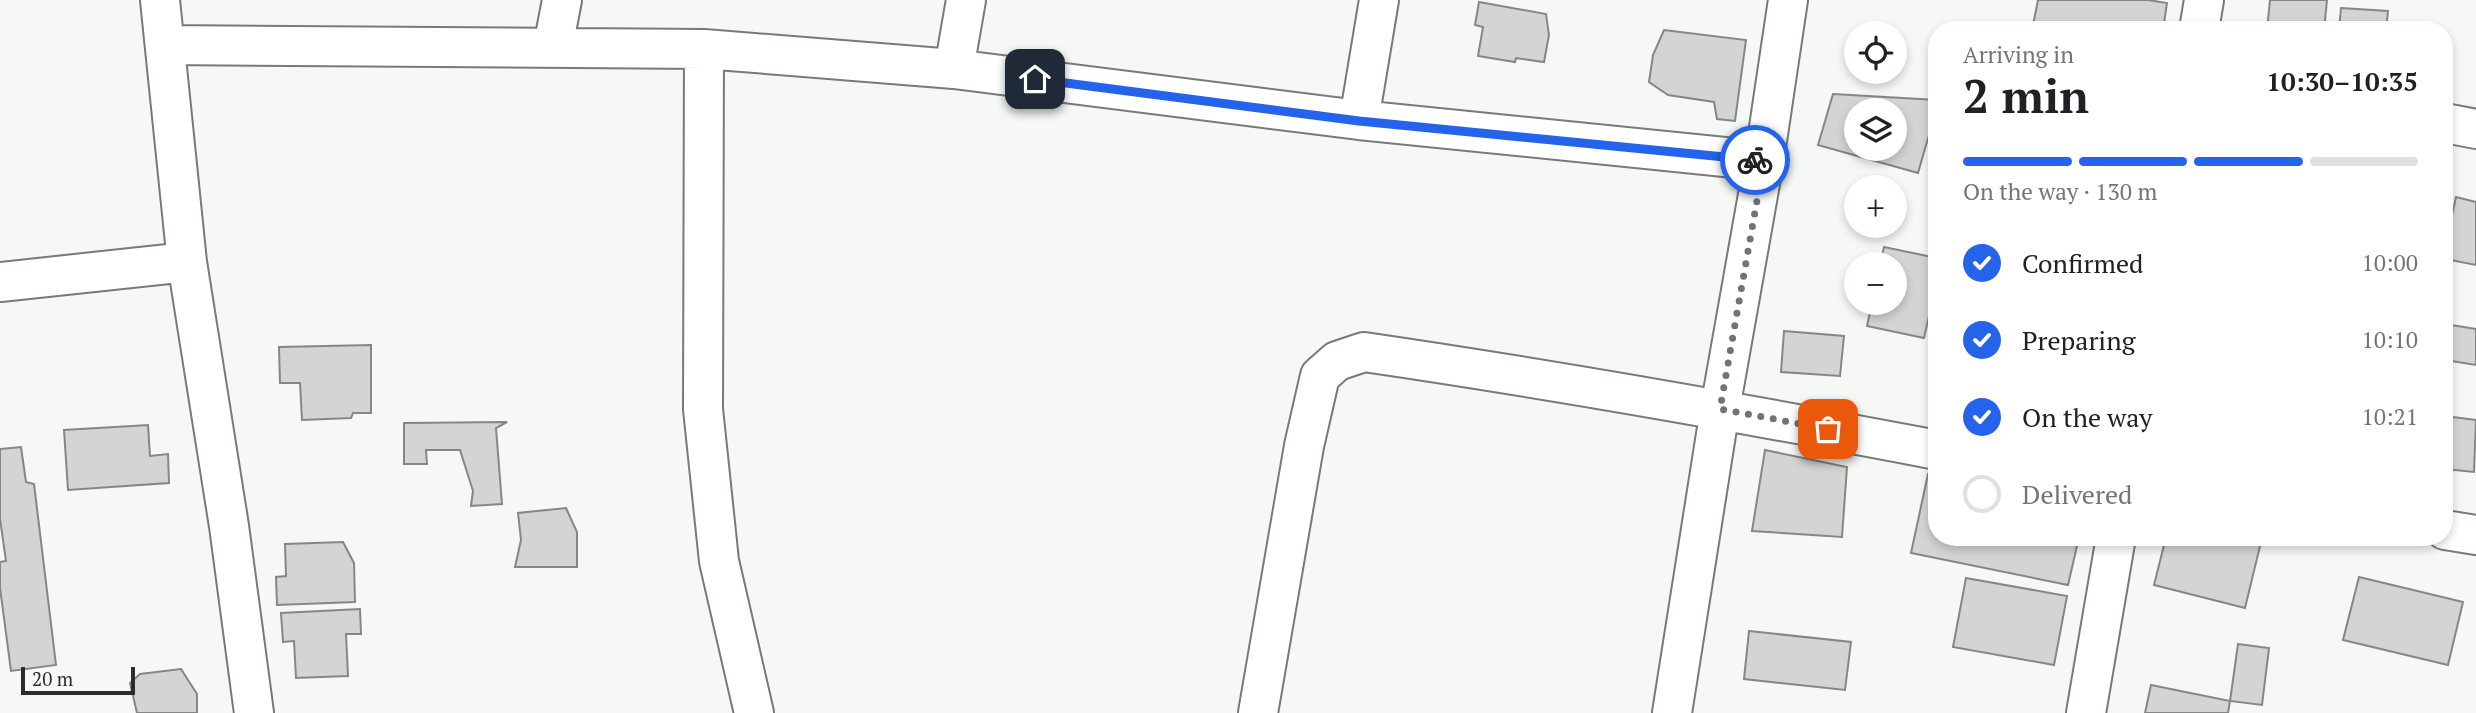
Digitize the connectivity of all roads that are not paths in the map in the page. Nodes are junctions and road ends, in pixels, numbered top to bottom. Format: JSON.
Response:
{"nodes":[{"id":1,"x":160,"y":0,"type":"edge"},
{"id":2,"x":562,"y":0,"type":"edge"},
{"id":3,"x":966,"y":0,"type":"edge"},
{"id":4,"x":1379,"y":0,"type":"edge"},
{"id":5,"x":1788,"y":0,"type":"edge"},
{"id":6,"x":2204,"y":0,"type":"edge"},
{"id":7,"x":2200,"y":21,"type":"edge"},
{"id":8,"x":165,"y":45,"type":"junction"},
{"id":9,"x":554,"y":47,"type":"junction"},
{"id":10,"x":704,"y":49,"type":"junction"},
{"id":11,"x":954,"y":69,"type":"junction"},
{"id":12,"x":1359,"y":121,"type":"junction"},
{"id":13,"x":2453,"y":124,"type":"edge"},
{"id":14,"x":2476,"y":129,"type":"edge"},
{"id":15,"x":1764,"y":161,"type":"junction"},
{"id":16,"x":187,"y":262,"type":"junction"},
{"id":17,"x":0,"y":282,"type":"edge"},
{"id":18,"x":1720,"y":409,"type":"junction"},
{"id":19,"x":1928,"y":448,"type":"edge"},
{"id":20,"x":2453,"y":531,"type":"edge"},
{"id":21,"x":2476,"y":535,"type":"edge"},
{"id":22,"x":2114,"y":546,"type":"edge"},
{"id":23,"x":254,"y":713,"type":"edge"},
{"id":24,"x":754,"y":713,"type":"edge"},
{"id":25,"x":1258,"y":713,"type":"edge"},
{"id":26,"x":1672,"y":713,"type":"edge"},
{"id":27,"x":2086,"y":713,"type":"edge"}],
"edges":[{"from":1,"to":8,"type":"street"},
{"from":2,"to":9,"type":"street"},
{"from":3,"to":11,"type":"street"},
{"from":4,"to":12,"type":"street"},
{"from":5,"to":15,"type":"street"},
{"from":6,"to":7,"type":"street"},
{"from":8,"to":9,"type":"street"},
{"from":8,"to":16,"type":"street"},
{"from":9,"to":10,"type":"street"},
{"from":10,"to":11,"type":"street"},
{"from":10,"to":24,"type":"street"},
{"from":11,"to":12,"type":"street"},
{"from":12,"to":15,"type":"street"},
{"from":13,"to":14,"type":"street"},
{"from":15,"to":18,"type":"street"},
{"from":16,"to":17,"type":"street"},
{"from":16,"to":23,"type":"street"},
{"from":18,"to":19,"type":"street"},
{"from":18,"to":25,"type":"street"},
{"from":18,"to":26,"type":"street"},
{"from":20,"to":21,"type":"street"},
{"from":22,"to":27,"type":"street"}]}
